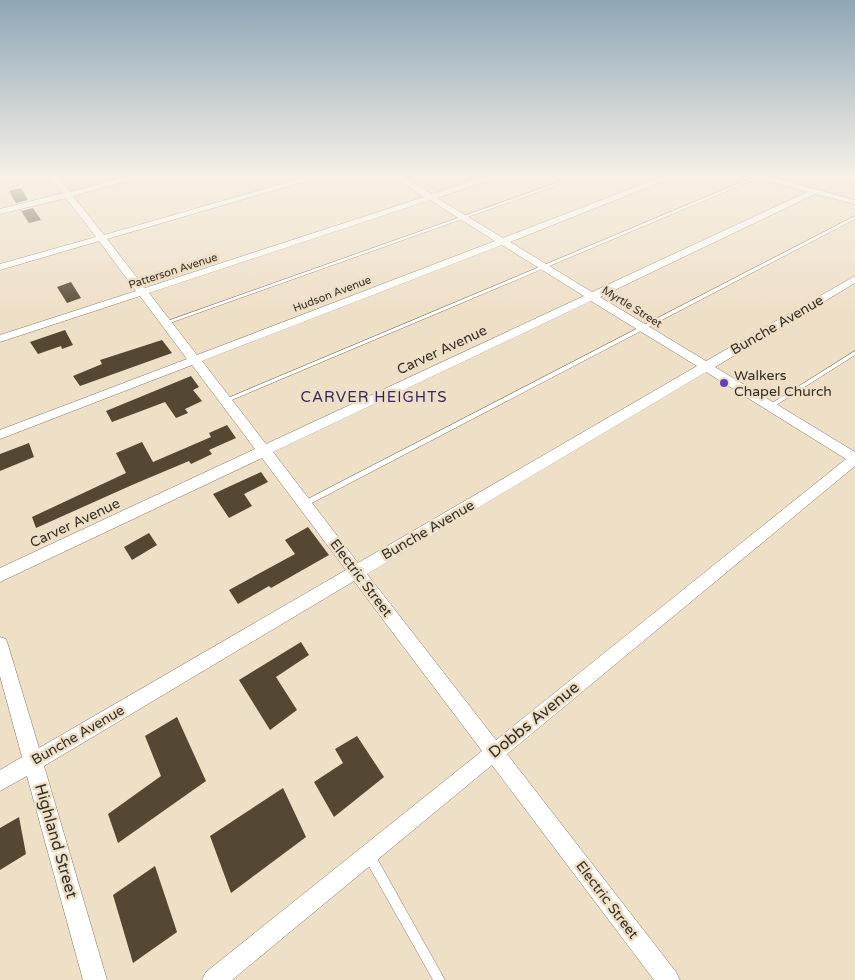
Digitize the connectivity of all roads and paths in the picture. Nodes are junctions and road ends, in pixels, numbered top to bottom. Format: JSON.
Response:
{"nodes":[{"id":1,"x":88,"y":222,"type":"edge"},
{"id":2,"x":161,"y":222,"type":"edge"},
{"id":3,"x":359,"y":222,"type":"edge"},
{"id":4,"x":452,"y":222,"type":"edge"},
{"id":5,"x":469,"y":222,"type":"edge"},
{"id":6,"x":554,"y":222,"type":"edge"},
{"id":7,"x":650,"y":222,"type":"edge"},
{"id":8,"x":751,"y":222,"type":"edge"},
{"id":9,"x":846,"y":222,"type":"edge"},
{"id":10,"x":101,"y":239,"type":"junction"},
{"id":11,"x":502,"y":242,"type":"junction"},
{"id":12,"x":0,"y":267,"type":"edge"},
{"id":13,"x":544,"y":267,"type":"junction"},
{"id":14,"x":855,"y":279,"type":"edge"},
{"id":15,"x":142,"y":293,"type":"junction"},
{"id":16,"x":592,"y":296,"type":"junction"},
{"id":17,"x":166,"y":323,"type":"junction"},
{"id":18,"x":642,"y":328,"type":"junction"},
{"id":19,"x":0,"y":339,"type":"edge"},
{"id":20,"x":855,"y":353,"type":"edge"},
{"id":21,"x":194,"y":360,"type":"junction"},
{"id":22,"x":706,"y":367,"type":"junction"},
{"id":23,"x":225,"y":401,"type":"junction"},
{"id":24,"x":771,"y":406,"type":"junction"},
{"id":25,"x":0,"y":435,"type":"edge"},
{"id":26,"x":263,"y":451,"type":"junction"},
{"id":27,"x":855,"y":459,"type":"edge"},
{"id":28,"x":304,"y":504,"type":"junction"},
{"id":29,"x":356,"y":572,"type":"junction"},
{"id":30,"x":0,"y":575,"type":"edge"},
{"id":31,"x":0,"y":645,"type":"edge"},
{"id":32,"x":494,"y":752,"type":"junction"},
{"id":33,"x":33,"y":762,"type":"junction"},
{"id":34,"x":0,"y":781,"type":"edge"},
{"id":35,"x":369,"y":854,"type":"junction"},
{"id":36,"x":95,"y":980,"type":"edge"},
{"id":37,"x":214,"y":980,"type":"edge"},
{"id":38,"x":439,"y":980,"type":"edge"},
{"id":39,"x":668,"y":980,"type":"edge"}],
"edges":[{"from":1,"to":10,"type":"street","name":"Electric Street"},
{"from":2,"to":10,"type":"street"},
{"from":3,"to":15,"type":"street","name":"Patterson Avenue"},
{"from":4,"to":17,"type":"lane"},
{"from":5,"to":11,"type":"street","name":"Myrtle Street"},
{"from":6,"to":11,"type":"street","name":"Hudson Avenue"},
{"from":7,"to":13,"type":"lane"},
{"from":8,"to":16,"type":"street","name":"Carver Avenue"},
{"from":9,"to":18,"type":"lane"},
{"from":10,"to":12,"type":"street"},
{"from":10,"to":15,"type":"street","name":"Electric Street"},
{"from":11,"to":13,"type":"street","name":"Myrtle Street"},
{"from":11,"to":21,"type":"street","name":"Hudson Avenue"},
{"from":13,"to":16,"type":"street","name":"Myrtle Street"},
{"from":13,"to":23,"type":"lane"},
{"from":14,"to":22,"type":"street","name":"Bunche Avenue"},
{"from":15,"to":17,"type":"street","name":"Electric Street"},
{"from":15,"to":19,"type":"street","name":"Patterson Avenue"},
{"from":16,"to":18,"type":"street","name":"Myrtle Street"},
{"from":16,"to":26,"type":"street","name":"Carver Avenue"},
{"from":17,"to":21,"type":"street","name":"Electric Street"},
{"from":18,"to":22,"type":"street","name":"Myrtle Street"},
{"from":18,"to":28,"type":"lane"},
{"from":20,"to":24,"type":"lane"},
{"from":21,"to":23,"type":"street","name":"Electric Street"},
{"from":21,"to":25,"type":"street","name":"Hudson Avenue"},
{"from":22,"to":24,"type":"street","name":"Myrtle Street"},
{"from":22,"to":29,"type":"street","name":"Bunche Avenue"},
{"from":23,"to":26,"type":"street","name":"Electric Street"},
{"from":24,"to":27,"type":"street","name":"Myrtle Street"},
{"from":26,"to":28,"type":"street","name":"Electric Street"},
{"from":26,"to":30,"type":"street","name":"Carver Avenue"},
{"from":27,"to":32,"type":"street","name":"Dobbs Avenue"},
{"from":28,"to":29,"type":"street","name":"Electric Street"},
{"from":29,"to":32,"type":"street","name":"Electric Street"},
{"from":29,"to":33,"type":"street","name":"Bunche Avenue"},
{"from":31,"to":33,"type":"street","name":"Highland Street"},
{"from":32,"to":35,"type":"street","name":"Dobbs Avenue"},
{"from":32,"to":39,"type":"street","name":"Electric Street"},
{"from":33,"to":34,"type":"street","name":"Bunche Avenue"},
{"from":33,"to":36,"type":"street","name":"Highland Street"},
{"from":35,"to":37,"type":"street","name":"Dobbs Avenue"},
{"from":35,"to":38,"type":"lane"}]}
